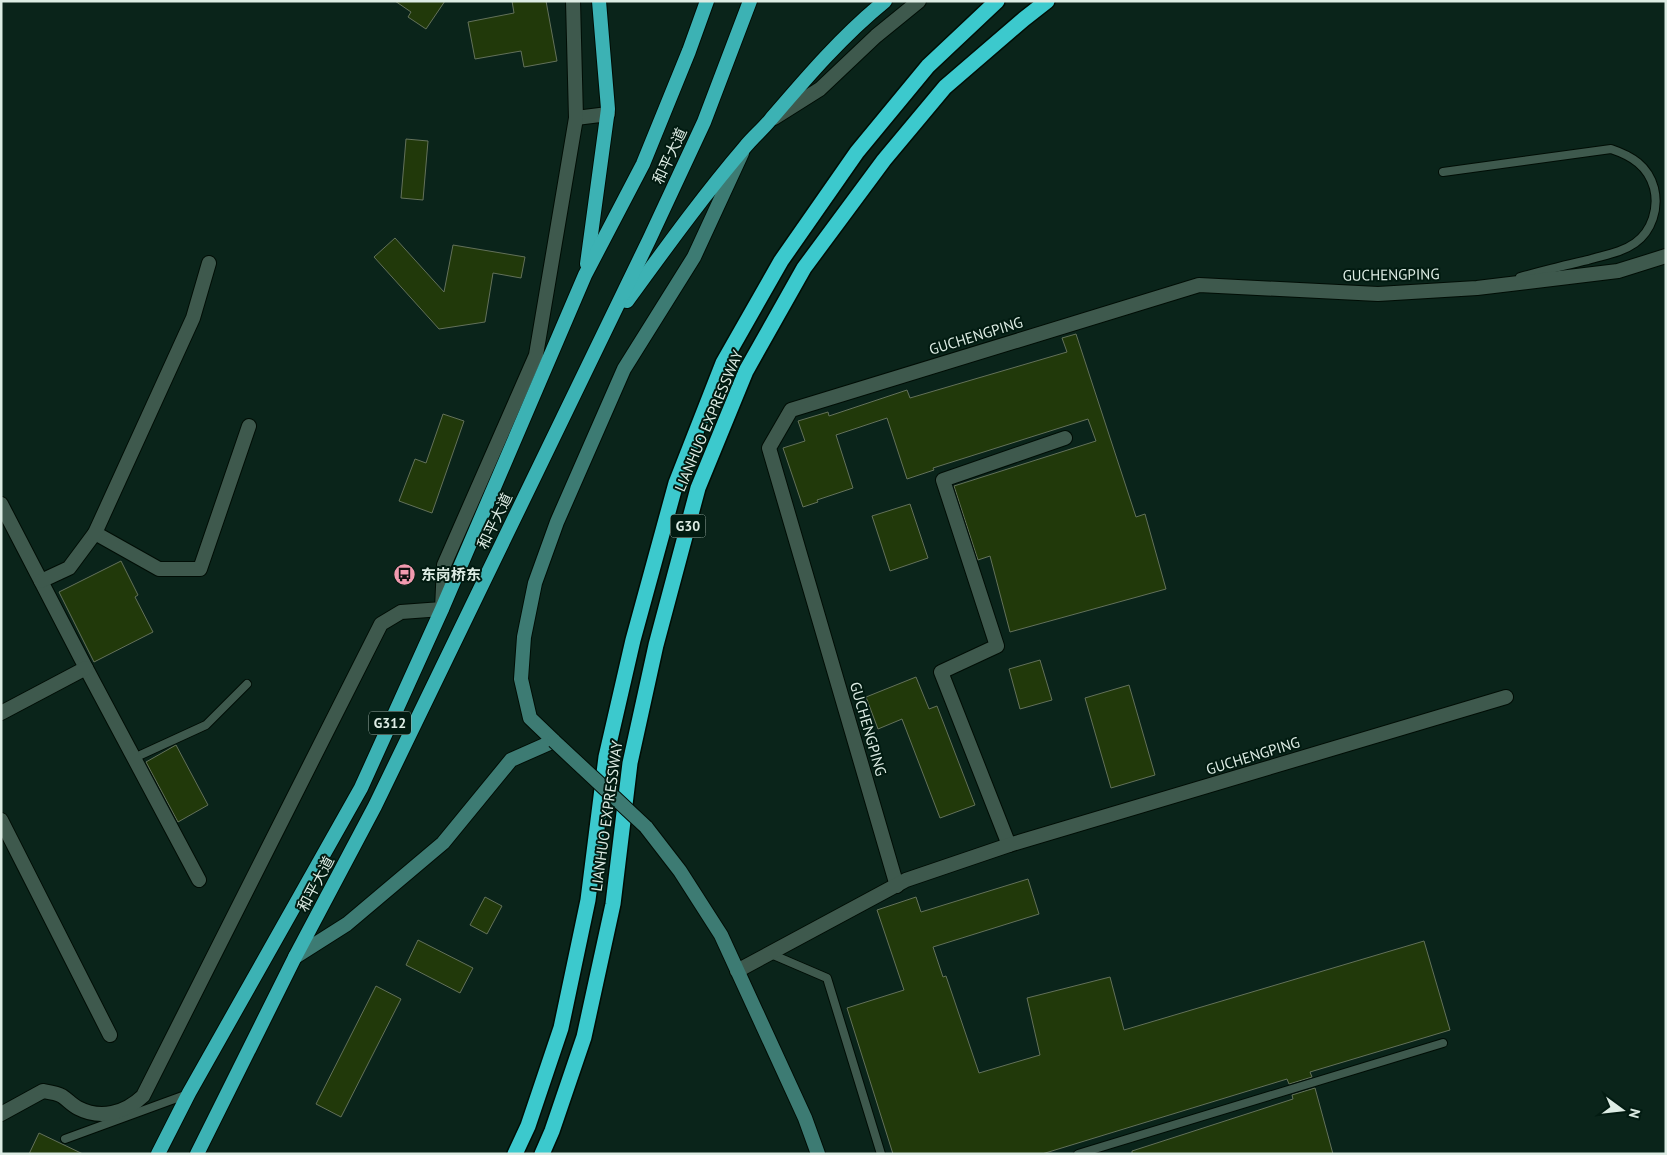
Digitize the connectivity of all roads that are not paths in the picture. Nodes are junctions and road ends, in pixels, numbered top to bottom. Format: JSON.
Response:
{"nodes":[{"id":1,"x":573,"y":1,"type":"edge"},
{"id":2,"x":599,"y":1,"type":"edge"},
{"id":3,"x":707,"y":1,"type":"edge"},
{"id":4,"x":750,"y":1,"type":"edge"},
{"id":5,"x":885,"y":1,"type":"edge"},
{"id":6,"x":918,"y":1,"type":"edge"},
{"id":7,"x":997,"y":1,"type":"edge"},
{"id":8,"x":1047,"y":1,"type":"edge"},
{"id":9,"x":608,"y":114,"type":"junction"},
{"id":10,"x":576,"y":118,"type":"junction"},
{"id":11,"x":769,"y":122,"type":"junction"},
{"id":12,"x":746,"y":146,"type":"junction"},
{"id":13,"x":1443,"y":172,"type":"dead end"},
{"id":14,"x":1666,"y":256,"type":"edge"},
{"id":15,"x":210,"y":263,"type":"dead end"},
{"id":16,"x":585,"y":275,"type":"junction"},
{"id":17,"x":1477,"y":288,"type":"junction"},
{"id":18,"x":606,"y":329,"type":"junction"},
{"id":19,"x":249,"y":426,"type":"dead end"},
{"id":20,"x":1065,"y":438,"type":"dead end"},
{"id":21,"x":1,"y":504,"type":"edge"},
{"id":22,"x":95,"y":533,"type":"junction"},
{"id":23,"x":41,"y":581,"type":"junction"},
{"id":24,"x":442,"y":609,"type":"junction"},
{"id":25,"x":86,"y":668,"type":"junction"},
{"id":26,"x":246,"y":684,"type":"dead end"},
{"id":27,"x":1506,"y":697,"type":"dead end"},
{"id":28,"x":1,"y":713,"type":"edge"},
{"id":29,"x":554,"y":741,"type":"junction"},
{"id":30,"x":134,"y":758,"type":"junction"},
{"id":31,"x":1,"y":820,"type":"edge"},
{"id":32,"x":1009,"y":846,"type":"junction"},
{"id":33,"x":199,"y":880,"type":"dead end"},
{"id":34,"x":896,"y":886,"type":"junction"},
{"id":35,"x":771,"y":954,"type":"junction"},
{"id":36,"x":295,"y":958,"type":"junction"},
{"id":37,"x":738,"y":972,"type":"junction"},
{"id":38,"x":110,"y":1035,"type":"dead end"},
{"id":39,"x":1443,"y":1043,"type":"dead end"},
{"id":40,"x":189,"y":1093,"type":"junction"},
{"id":41,"x":1,"y":1114,"type":"edge"},
{"id":42,"x":65,"y":1139,"type":"dead end"},
{"id":43,"x":158,"y":1154,"type":"edge"},
{"id":44,"x":197,"y":1154,"type":"edge"},
{"id":45,"x":515,"y":1154,"type":"edge"},
{"id":46,"x":542,"y":1154,"type":"edge"},
{"id":47,"x":818,"y":1154,"type":"edge"},
{"id":48,"x":881,"y":1154,"type":"edge"},
{"id":49,"x":1078,"y":1154,"type":"edge"}],
"edges":[{"from":1,"to":10,"type":"street"},
{"from":2,"to":9,"type":"highway"},
{"from":3,"to":16,"type":"highway","name":"和平大道"},
{"from":4,"to":18,"type":"highway","name":"和平大道"},
{"from":5,"to":11,"type":"highway"},
{"from":6,"to":11,"type":"street"},
{"from":7,"to":45,"type":"highway","name":"LIANHUO EXPRESSWAY","number":"G30"},
{"from":8,"to":46,"type":"highway","name":"LIANHUO EXPRESSWAY","number":"G30"},
{"from":9,"to":10,"type":"street"},
{"from":9,"to":16,"type":"highway"},
{"from":10,"to":24,"type":"street"},
{"from":11,"to":12,"type":"highway"},
{"from":12,"to":18,"type":"highway"},
{"from":12,"to":29,"type":"main road"},
{"from":13,"to":17,"type":"lane"},
{"from":14,"to":17,"type":"street","name":"GUCHENGPING"},
{"from":15,"to":22,"type":"street"},
{"from":16,"to":24,"type":"highway","name":"和平大道","number":"G312"},
{"from":17,"to":34,"type":"street","name":"GUCHENGPING"},
{"from":18,"to":36,"type":"highway","name":"和平大道","number":"G312"},
{"from":19,"to":22,"type":"street"},
{"from":20,"to":32,"type":"street"},
{"from":21,"to":23,"type":"street"},
{"from":22,"to":23,"type":"street"},
{"from":23,"to":25,"type":"street"},
{"from":24,"to":40,"type":"highway","name":"和平大道","number":"G312"},
{"from":24,"to":41,"type":"street"},
{"from":25,"to":28,"type":"street"},
{"from":25,"to":30,"type":"street"},
{"from":26,"to":30,"type":"lane"},
{"from":27,"to":32,"type":"street","name":"GUCHENGPING"},
{"from":29,"to":36,"type":"main road"},
{"from":29,"to":37,"type":"main road","bridge":true},
{"from":30,"to":33,"type":"street"},
{"from":31,"to":38,"type":"street"},
{"from":32,"to":34,"type":"street","name":"GUCHENGPING"},
{"from":34,"to":35,"type":"street","name":"GUCHENGPING"},
{"from":35,"to":37,"type":"street","name":"GUCHENGPING"},
{"from":35,"to":48,"type":"lane"},
{"from":36,"to":44,"type":"highway","name":"和平大道","number":"G312"},
{"from":37,"to":47,"type":"main road"},
{"from":39,"to":49,"type":"lane"},
{"from":40,"to":42,"type":"lane"},
{"from":40,"to":43,"type":"highway","name":"和平大道","number":"G312"}]}
